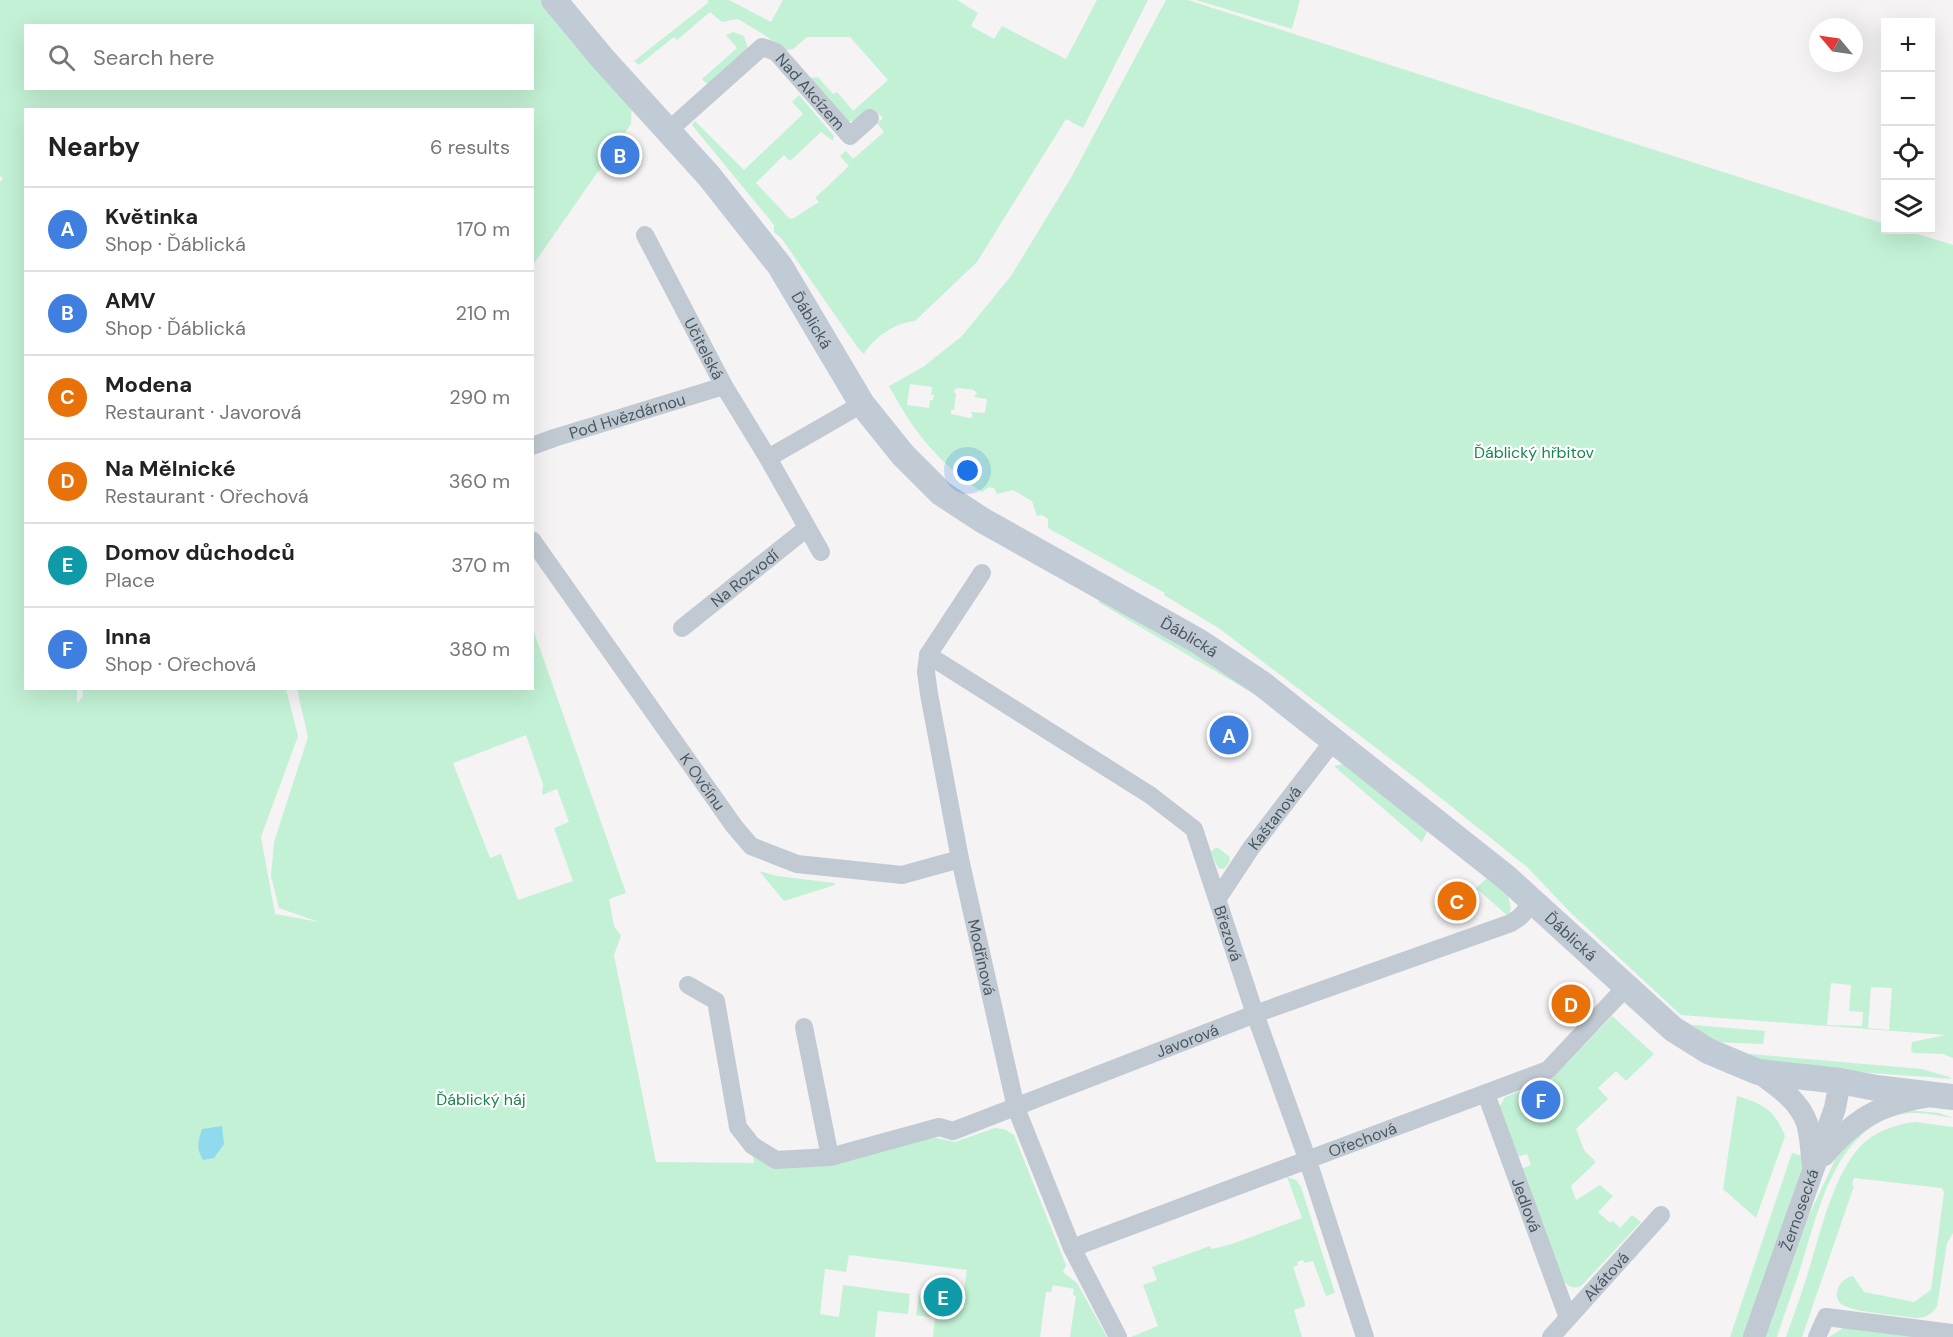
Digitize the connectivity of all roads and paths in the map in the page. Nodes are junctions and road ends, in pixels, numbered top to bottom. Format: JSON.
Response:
{"nodes":[{"id":1,"x":554,"y":0,"type":"edge"},
{"id":2,"x":870,"y":118,"type":"dead end"},
{"id":3,"x":669,"y":130,"type":"junction"},
{"id":4,"x":645,"y":235,"type":"dead end"},
{"id":5,"x":724,"y":386,"type":"junction"},
{"id":6,"x":862,"y":404,"type":"junction"},
{"id":7,"x":534,"y":445,"type":"edge"},
{"id":8,"x":768,"y":458,"type":"junction"},
{"id":9,"x":807,"y":528,"type":"junction"},
{"id":10,"x":534,"y":543,"type":"edge"},
{"id":11,"x":821,"y":552,"type":"dead end"},
{"id":12,"x":982,"y":573,"type":"dead end"},
{"id":13,"x":682,"y":628,"type":"dead end"},
{"id":14,"x":928,"y":655,"type":"junction"},
{"id":15,"x":1334,"y":740,"type":"junction"},
{"id":16,"x":960,"y":859,"type":"junction"},
{"id":17,"x":1218,"y":898,"type":"junction"},
{"id":18,"x":1534,"y":901,"type":"junction"},
{"id":19,"x":688,"y":985,"type":"dead end"},
{"id":20,"x":1626,"y":987,"type":"junction"},
{"id":21,"x":1255,"y":1014,"type":"junction"},
{"id":22,"x":804,"y":1027,"type":"dead end"},
{"id":23,"x":1758,"y":1072,"type":"junction"},
{"id":24,"x":1840,"y":1081,"type":"junction"},
{"id":25,"x":1486,"y":1094,"type":"junction"},
{"id":26,"x":1946,"y":1096,"type":"edge"},
{"id":27,"x":1016,"y":1108,"type":"junction"},
{"id":28,"x":830,"y":1157,"type":"junction"},
{"id":29,"x":1308,"y":1161,"type":"junction"},
{"id":30,"x":1814,"y":1168,"type":"junction"},
{"id":31,"x":1661,"y":1215,"type":"dead end"},
{"id":32,"x":1072,"y":1248,"type":"junction"},
{"id":33,"x":1568,"y":1318,"type":"junction"},
{"id":34,"x":1948,"y":1332,"type":"edge"},
{"id":35,"x":1118,"y":1337,"type":"edge"},
{"id":36,"x":1365,"y":1337,"type":"edge"},
{"id":37,"x":1551,"y":1337,"type":"edge"},
{"id":38,"x":1754,"y":1337,"type":"edge"},
{"id":39,"x":1816,"y":1337,"type":"edge"}],
"edges":[{"from":1,"to":3,"type":"main road","name":"Ďáblická"},
{"from":2,"to":3,"type":"street","name":"Nad Akcízem"},
{"from":3,"to":6,"type":"main road","name":"Ďáblická"},
{"from":4,"to":5,"type":"street","name":"Učitelská"},
{"from":5,"to":7,"type":"street","name":"Pod Hvězdárnou"},
{"from":5,"to":8,"type":"street","name":"Učitelská"},
{"from":6,"to":8,"type":"street"},
{"from":6,"to":15,"type":"main road","name":"Ďáblická"},
{"from":8,"to":9,"type":"street","name":"Učitelská"},
{"from":9,"to":11,"type":"street","name":"Učitelská"},
{"from":9,"to":13,"type":"street","name":"Na Rozvodí"},
{"from":10,"to":16,"type":"street","name":"K Ovčínu"},
{"from":12,"to":14,"type":"street"},
{"from":14,"to":16,"type":"street","name":"Modřínová"},
{"from":14,"to":17,"type":"street","name":"Březová"},
{"from":15,"to":17,"type":"street","name":"Kaštanová"},
{"from":15,"to":18,"type":"main road","name":"Ďáblická"},
{"from":16,"to":27,"type":"street","name":"Modřínová"},
{"from":17,"to":21,"type":"street","name":"Březová"},
{"from":18,"to":20,"type":"main road","name":"Ďáblická"},
{"from":18,"to":21,"type":"street","name":"Javorová"},
{"from":19,"to":28,"type":"street","name":"Javorová"},
{"from":20,"to":23,"type":"main road","name":"Ďáblická"},
{"from":20,"to":25,"type":"street","name":"Ořechová"},
{"from":21,"to":27,"type":"street","name":"Javorová"},
{"from":21,"to":29,"type":"street","name":"Březová"},
{"from":22,"to":28,"type":"street"},
{"from":23,"to":24,"type":"main road","name":"Ďáblická"},
{"from":23,"to":30,"type":"street"},
{"from":24,"to":26,"type":"main road","name":"Ďáblická"},
{"from":24,"to":30,"type":"street","name":"Žernosecká"},
{"from":25,"to":29,"type":"street","name":"Ořechová"},
{"from":25,"to":33,"type":"street","name":"Jedlová"},
{"from":26,"to":30,"type":"street"},
{"from":27,"to":28,"type":"street","name":"Javorová"},
{"from":27,"to":32,"type":"street","name":"Modřínová"},
{"from":29,"to":32,"type":"street","name":"Ořechová"},
{"from":29,"to":36,"type":"street","name":"Březová"},
{"from":30,"to":38,"type":"street","name":"Žernosecká"},
{"from":31,"to":33,"type":"street","name":"Akátová"},
{"from":32,"to":35,"type":"street","name":"Modřínová"},
{"from":33,"to":37,"type":"street","name":"Akátová"},
{"from":34,"to":39,"type":"street"}]}
